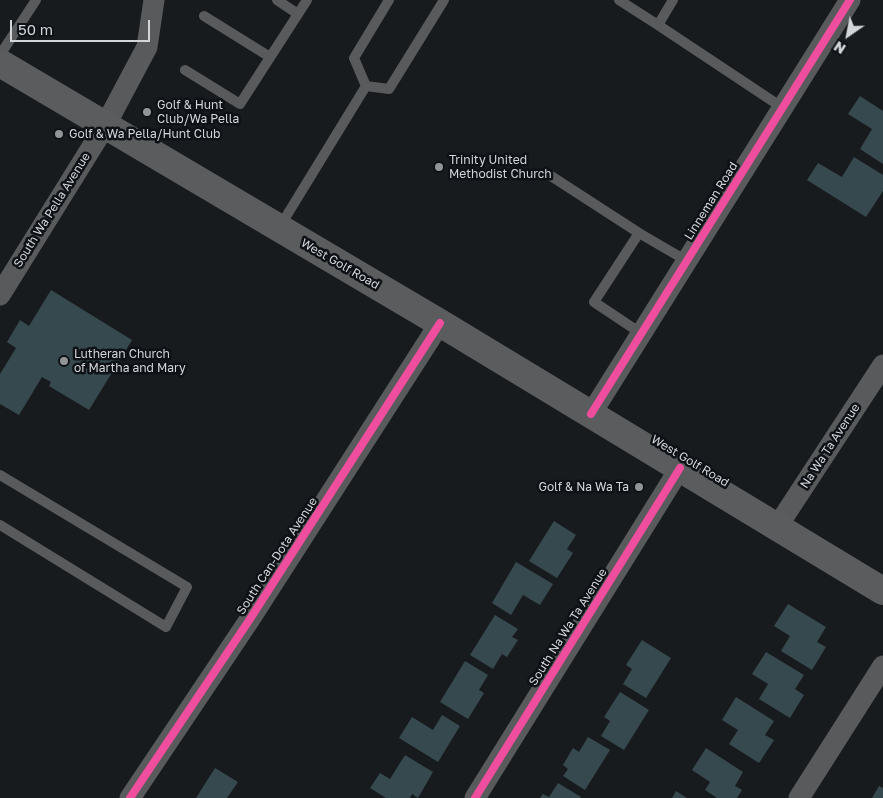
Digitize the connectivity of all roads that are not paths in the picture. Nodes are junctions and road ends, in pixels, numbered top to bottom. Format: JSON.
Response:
{"nodes":[{"id":1,"x":36,"y":0,"type":"edge"},
{"id":2,"x":154,"y":0,"type":"edge"},
{"id":3,"x":277,"y":0,"type":"edge"},
{"id":4,"x":307,"y":0,"type":"edge"},
{"id":5,"x":389,"y":0,"type":"edge"},
{"id":6,"x":444,"y":0,"type":"edge"},
{"id":7,"x":619,"y":0,"type":"edge"},
{"id":8,"x":673,"y":0,"type":"edge"},
{"id":9,"x":850,"y":0,"type":"edge"},
{"id":10,"x":298,"y":14,"type":"junction"},
{"id":11,"x":204,"y":16,"type":"dead end"},
{"id":12,"x":658,"y":25,"type":"junction"},
{"id":13,"x":0,"y":55,"type":"edge"},
{"id":14,"x":270,"y":56,"type":"junction"},
{"id":15,"x":0,"y":64,"type":"edge"},
{"id":16,"x":185,"y":70,"type":"dead end"},
{"id":17,"x":366,"y":86,"type":"junction"},
{"id":18,"x":783,"y":108,"type":"junction"},
{"id":19,"x":105,"y":126,"type":"junction"},
{"id":20,"x":551,"y":176,"type":"dead end"},
{"id":21,"x":279,"y":228,"type":"junction"},
{"id":22,"x":639,"y":233,"type":"junction"},
{"id":23,"x":687,"y":261,"type":"junction"},
{"id":24,"x":0,"y":294,"type":"edge"},
{"id":25,"x":440,"y":323,"type":"junction"},
{"id":26,"x":642,"y":334,"type":"junction"},
{"id":27,"x":883,"y":365,"type":"edge"},
{"id":28,"x":591,"y":414,"type":"junction"},
{"id":29,"x":680,"y":468,"type":"junction"},
{"id":30,"x":0,"y":475,"type":"edge"},
{"id":31,"x":0,"y":525,"type":"edge"},
{"id":32,"x":777,"y":527,"type":"junction"},
{"id":33,"x":883,"y":591,"type":"edge"},
{"id":34,"x":883,"y":666,"type":"edge"},
{"id":35,"x":130,"y":798,"type":"edge"},
{"id":36,"x":475,"y":798,"type":"edge"},
{"id":37,"x":799,"y":798,"type":"edge"}],
"edges":[{"from":1,"to":13,"type":"lane"},
{"from":2,"to":19,"type":"street","name":"South Wa Pella Avenue"},
{"from":3,"to":10,"type":"lane"},
{"from":4,"to":10,"type":"lane"},
{"from":5,"to":17,"type":"lane"},
{"from":6,"to":17,"type":"lane"},
{"from":7,"to":12,"type":"lane"},
{"from":8,"to":12,"type":"lane"},
{"from":9,"to":18,"type":"street","name":"Linneman Road"},
{"from":10,"to":14,"type":"lane"},
{"from":11,"to":14,"type":"lane"},
{"from":12,"to":18,"type":"lane"},
{"from":14,"to":16,"type":"lane"},
{"from":15,"to":19,"type":"main road","name":"West Golf Road"},
{"from":17,"to":21,"type":"lane"},
{"from":18,"to":23,"type":"street","name":"Linneman Road"},
{"from":19,"to":21,"type":"main road","name":"West Golf Road"},
{"from":19,"to":24,"type":"street","name":"South Wa Pella Avenue"},
{"from":20,"to":22,"type":"lane"},
{"from":21,"to":25,"type":"main road","name":"West Golf Road"},
{"from":22,"to":23,"type":"lane"},
{"from":22,"to":26,"type":"lane"},
{"from":23,"to":26,"type":"street","name":"Linneman Road"},
{"from":25,"to":28,"type":"main road","name":"West Golf Road"},
{"from":25,"to":35,"type":"street","name":"South Can-Dota Avenue"},
{"from":26,"to":28,"type":"street","name":"Linneman Road"},
{"from":27,"to":32,"type":"street","name":"Na Wa Ta Avenue"},
{"from":28,"to":29,"type":"main road","name":"West Golf Road"},
{"from":29,"to":32,"type":"main road","name":"West Golf Road"},
{"from":29,"to":36,"type":"street","name":"South Na Wa Ta Avenue"},
{"from":30,"to":31,"type":"lane"},
{"from":32,"to":33,"type":"main road","name":"West Golf Road"},
{"from":34,"to":37,"type":"street"}]}
